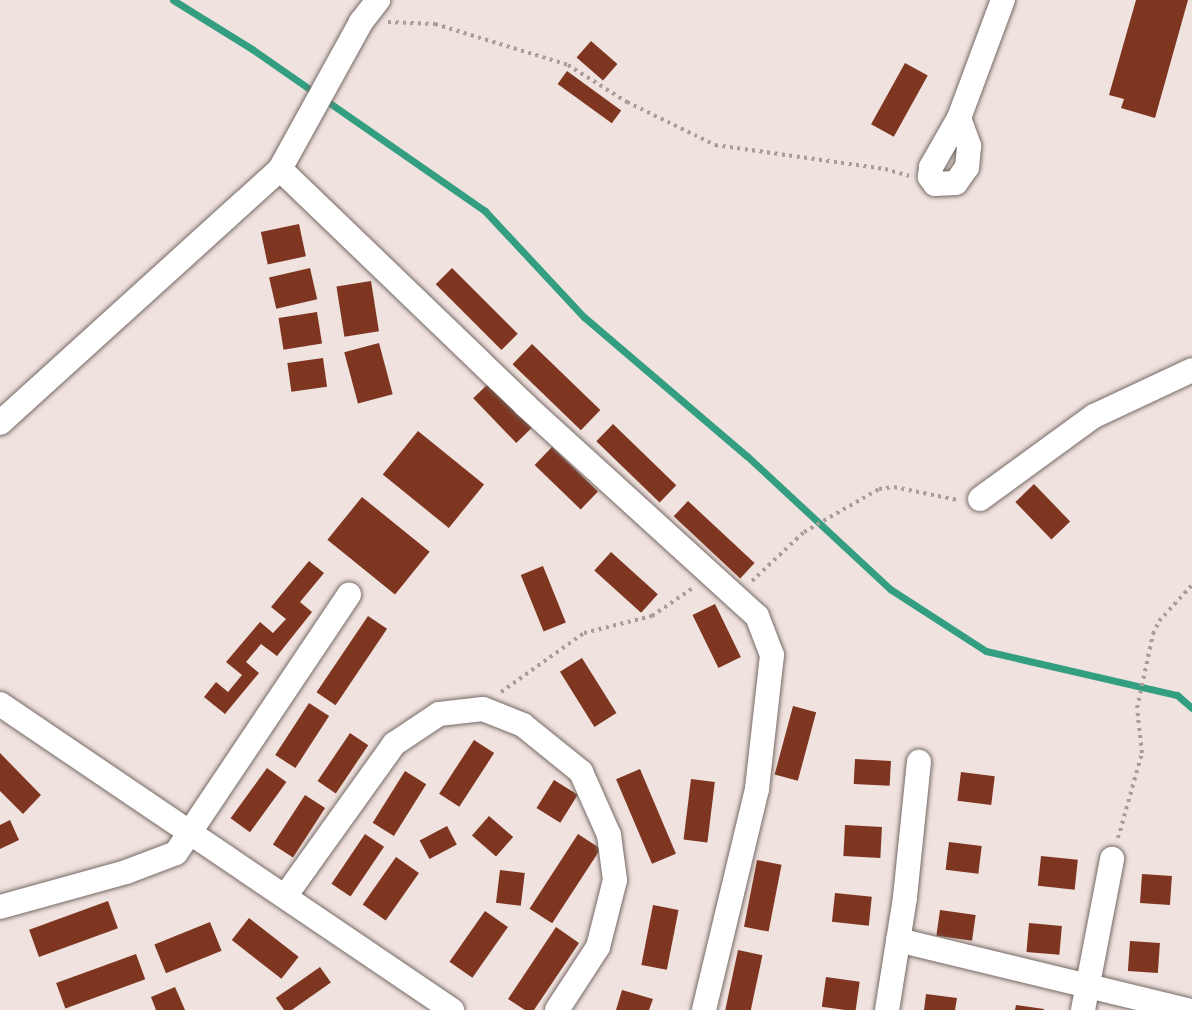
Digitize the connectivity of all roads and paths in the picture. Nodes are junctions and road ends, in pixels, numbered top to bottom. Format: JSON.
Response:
{"nodes":[{"id":1,"x":378,"y":0,"type":"edge"},
{"id":2,"x":1003,"y":0,"type":"edge"},
{"id":3,"x":361,"y":22,"type":"junction"},
{"id":4,"x":280,"y":169,"type":"junction"},
{"id":5,"x":935,"y":184,"type":"joint"},
{"id":6,"x":1192,"y":370,"type":"edge"},
{"id":7,"x":0,"y":423,"type":"edge"},
{"id":8,"x":980,"y":499,"type":"dead end"},
{"id":9,"x":1192,"y":585,"type":"edge"},
{"id":10,"x":349,"y":595,"type":"dead end"},
{"id":11,"x":0,"y":704,"type":"edge"},
{"id":12,"x":919,"y":762,"type":"dead end"},
{"id":13,"x":193,"y":832,"type":"junction"},
{"id":14,"x":1112,"y":859,"type":"joint"},
{"id":15,"x":286,"y":895,"type":"junction"},
{"id":16,"x":0,"y":907,"type":"edge"},
{"id":17,"x":898,"y":940,"type":"junction"},
{"id":18,"x":1087,"y":983,"type":"junction"},
{"id":19,"x":452,"y":1010,"type":"edge"},
{"id":20,"x":557,"y":1010,"type":"edge"},
{"id":21,"x":704,"y":1010,"type":"edge"},
{"id":22,"x":887,"y":1010,"type":"edge"},
{"id":23,"x":1083,"y":1010,"type":"edge"},
{"id":24,"x":1187,"y":1010,"type":"edge"}],
"edges":[{"from":1,"to":3,"type":"street"},
{"from":2,"to":5,"type":"street"},
{"from":3,"to":4,"type":"street"},
{"from":3,"to":5,"type":"path"},
{"from":4,"to":7,"type":"street"},
{"from":4,"to":21,"type":"street"},
{"from":6,"to":8,"type":"street"},
{"from":9,"to":14,"type":"path"},
{"from":10,"to":13,"type":"street"},
{"from":11,"to":13,"type":"street"},
{"from":12,"to":17,"type":"street"},
{"from":13,"to":15,"type":"street"},
{"from":13,"to":16,"type":"street"},
{"from":14,"to":18,"type":"street"},
{"from":15,"to":19,"type":"street"},
{"from":15,"to":20,"type":"street"},
{"from":17,"to":18,"type":"street"},
{"from":17,"to":22,"type":"street"},
{"from":18,"to":23,"type":"street"},
{"from":18,"to":24,"type":"street"}]}
